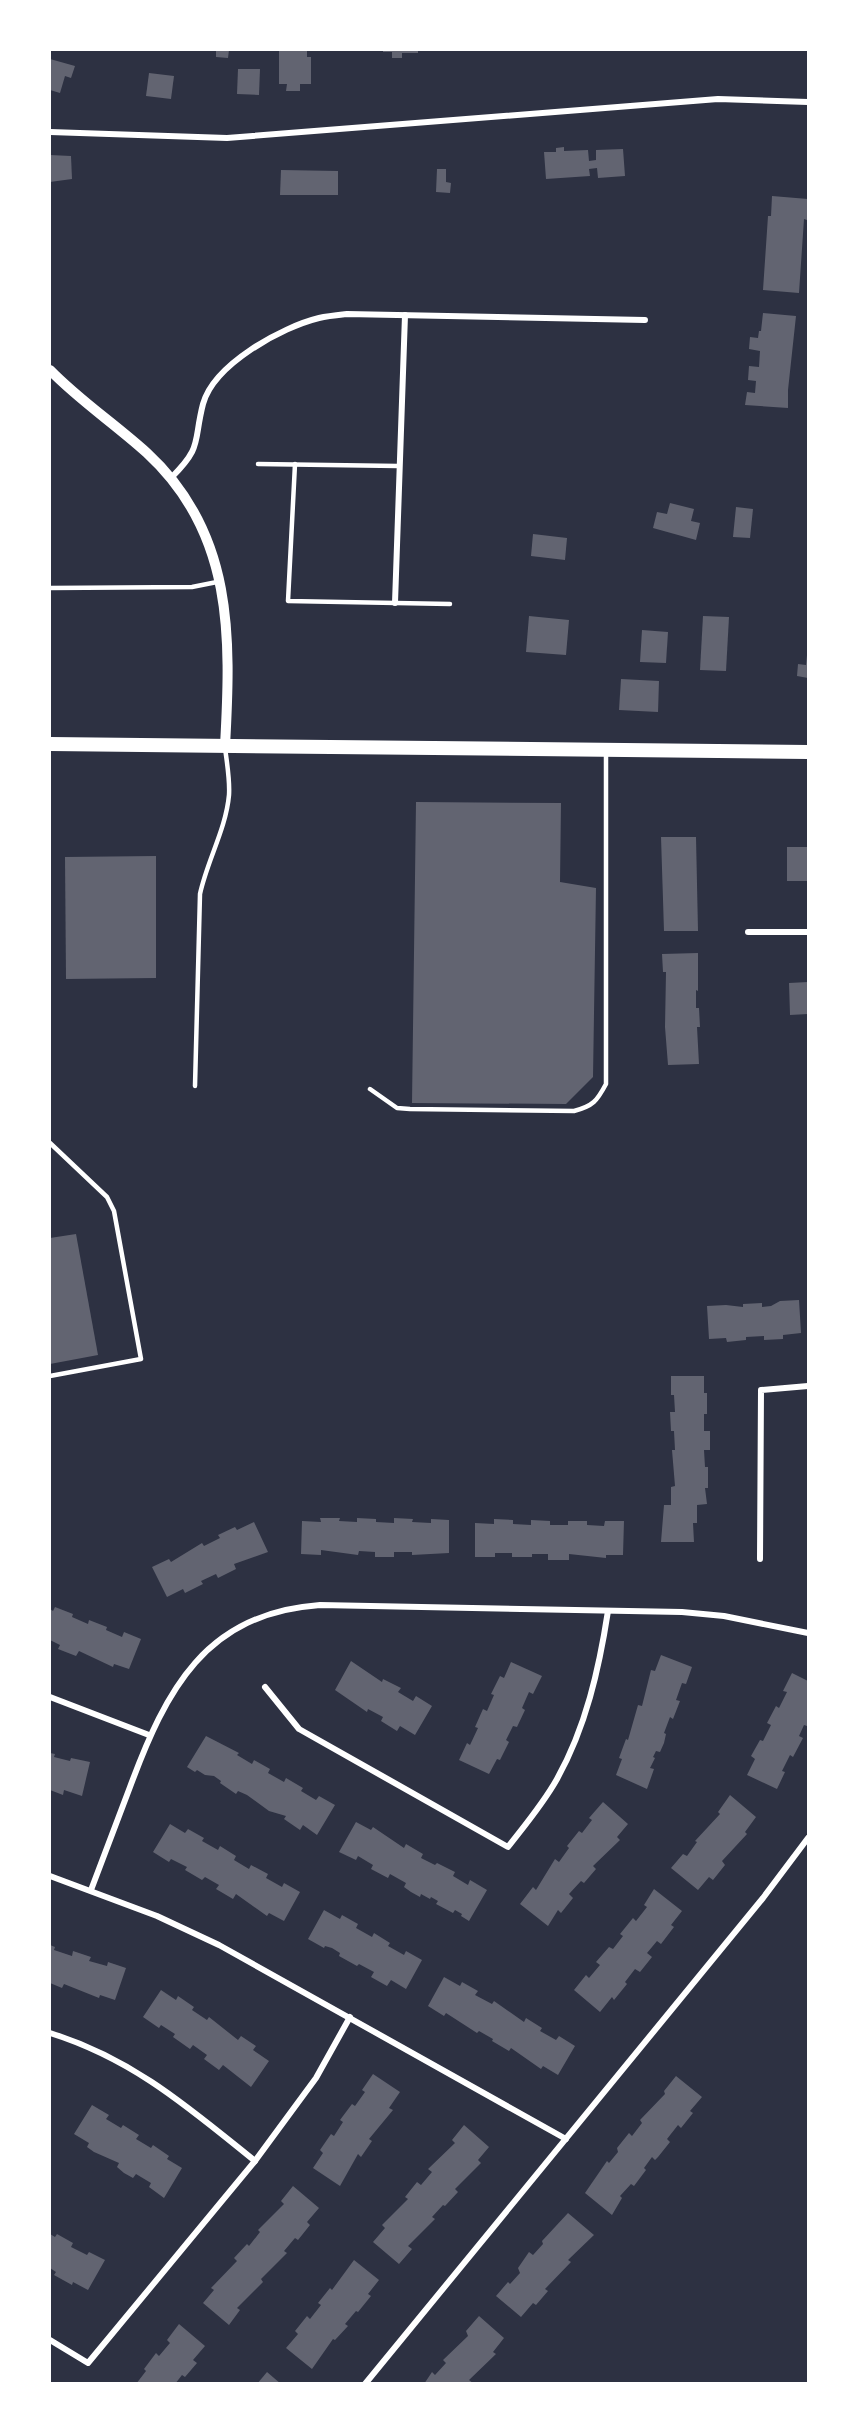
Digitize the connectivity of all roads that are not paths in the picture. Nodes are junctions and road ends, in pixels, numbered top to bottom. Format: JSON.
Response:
{"nodes":[{"id":1,"x":808,"y":102,"type":"edge"},
{"id":2,"x":50,"y":132,"type":"edge"},
{"id":3,"x":405,"y":315,"type":"junction"},
{"id":4,"x":645,"y":320,"type":"dead end"},
{"id":5,"x":50,"y":370,"type":"edge"},
{"id":6,"x":258,"y":464,"type":"dead end"},
{"id":7,"x":295,"y":464,"type":"junction"},
{"id":8,"x":398,"y":466,"type":"junction"},
{"id":9,"x":171,"y":478,"type":"junction"},
{"id":10,"x":221,"y":581,"type":"junction"},
{"id":11,"x":50,"y":588,"type":"edge"},
{"id":12,"x":395,"y":603,"type":"junction"},
{"id":13,"x":450,"y":603,"type":"dead end"},
{"id":14,"x":50,"y":744,"type":"edge"},
{"id":15,"x":225,"y":746,"type":"junction"},
{"id":16,"x":606,"y":749,"type":"junction"},
{"id":17,"x":808,"y":753,"type":"edge"},
{"id":18,"x":748,"y":932,"type":"dead end"},
{"id":19,"x":808,"y":932,"type":"edge"},
{"id":20,"x":195,"y":1086,"type":"dead end"},
{"id":21,"x":370,"y":1089,"type":"dead end"},
{"id":22,"x":50,"y":1143,"type":"edge"},
{"id":23,"x":50,"y":1376,"type":"edge"},
{"id":24,"x":808,"y":1386,"type":"edge"},
{"id":25,"x":760,"y":1559,"type":"dead end"},
{"id":26,"x":608,"y":1611,"type":"junction"},
{"id":27,"x":808,"y":1633,"type":"edge"},
{"id":28,"x":265,"y":1687,"type":"dead end"},
{"id":29,"x":50,"y":1697,"type":"edge"},
{"id":30,"x":149,"y":1735,"type":"junction"},
{"id":31,"x":808,"y":1838,"type":"edge"},
{"id":32,"x":50,"y":1876,"type":"edge"},
{"id":33,"x":91,"y":1890,"type":"junction"},
{"id":34,"x":350,"y":2017,"type":"junction"},
{"id":35,"x":50,"y":2032,"type":"edge"},
{"id":36,"x":566,"y":2139,"type":"junction"},
{"id":37,"x":255,"y":2161,"type":"junction"},
{"id":38,"x":50,"y":2340,"type":"edge"},
{"id":39,"x":365,"y":2384,"type":"edge"}],
"edges":[{"from":1,"to":2,"type":"street"},
{"from":3,"to":4,"type":"street"},
{"from":3,"to":8,"type":"street"},
{"from":3,"to":9,"type":"street"},
{"from":5,"to":9,"type":"street"},
{"from":6,"to":7,"type":"lane"},
{"from":7,"to":8,"type":"lane"},
{"from":7,"to":12,"type":"lane"},
{"from":8,"to":12,"type":"street"},
{"from":9,"to":10,"type":"street"},
{"from":10,"to":11,"type":"lane"},
{"from":10,"to":15,"type":"street"},
{"from":12,"to":13,"type":"lane"},
{"from":14,"to":15,"type":"main road"},
{"from":15,"to":16,"type":"main road"},
{"from":15,"to":20,"type":"lane"},
{"from":16,"to":17,"type":"main road"},
{"from":16,"to":21,"type":"lane"},
{"from":18,"to":19,"type":"street"},
{"from":22,"to":23,"type":"lane"},
{"from":24,"to":25,"type":"street"},
{"from":26,"to":27,"type":"street"},
{"from":26,"to":28,"type":"street"},
{"from":26,"to":30,"type":"street"},
{"from":29,"to":30,"type":"street"},
{"from":30,"to":33,"type":"street"},
{"from":31,"to":36,"type":"street"},
{"from":32,"to":33,"type":"street"},
{"from":33,"to":34,"type":"street"},
{"from":34,"to":36,"type":"street"},
{"from":34,"to":37,"type":"street"},
{"from":35,"to":37,"type":"street"},
{"from":36,"to":39,"type":"street"},
{"from":37,"to":38,"type":"street"}]}
